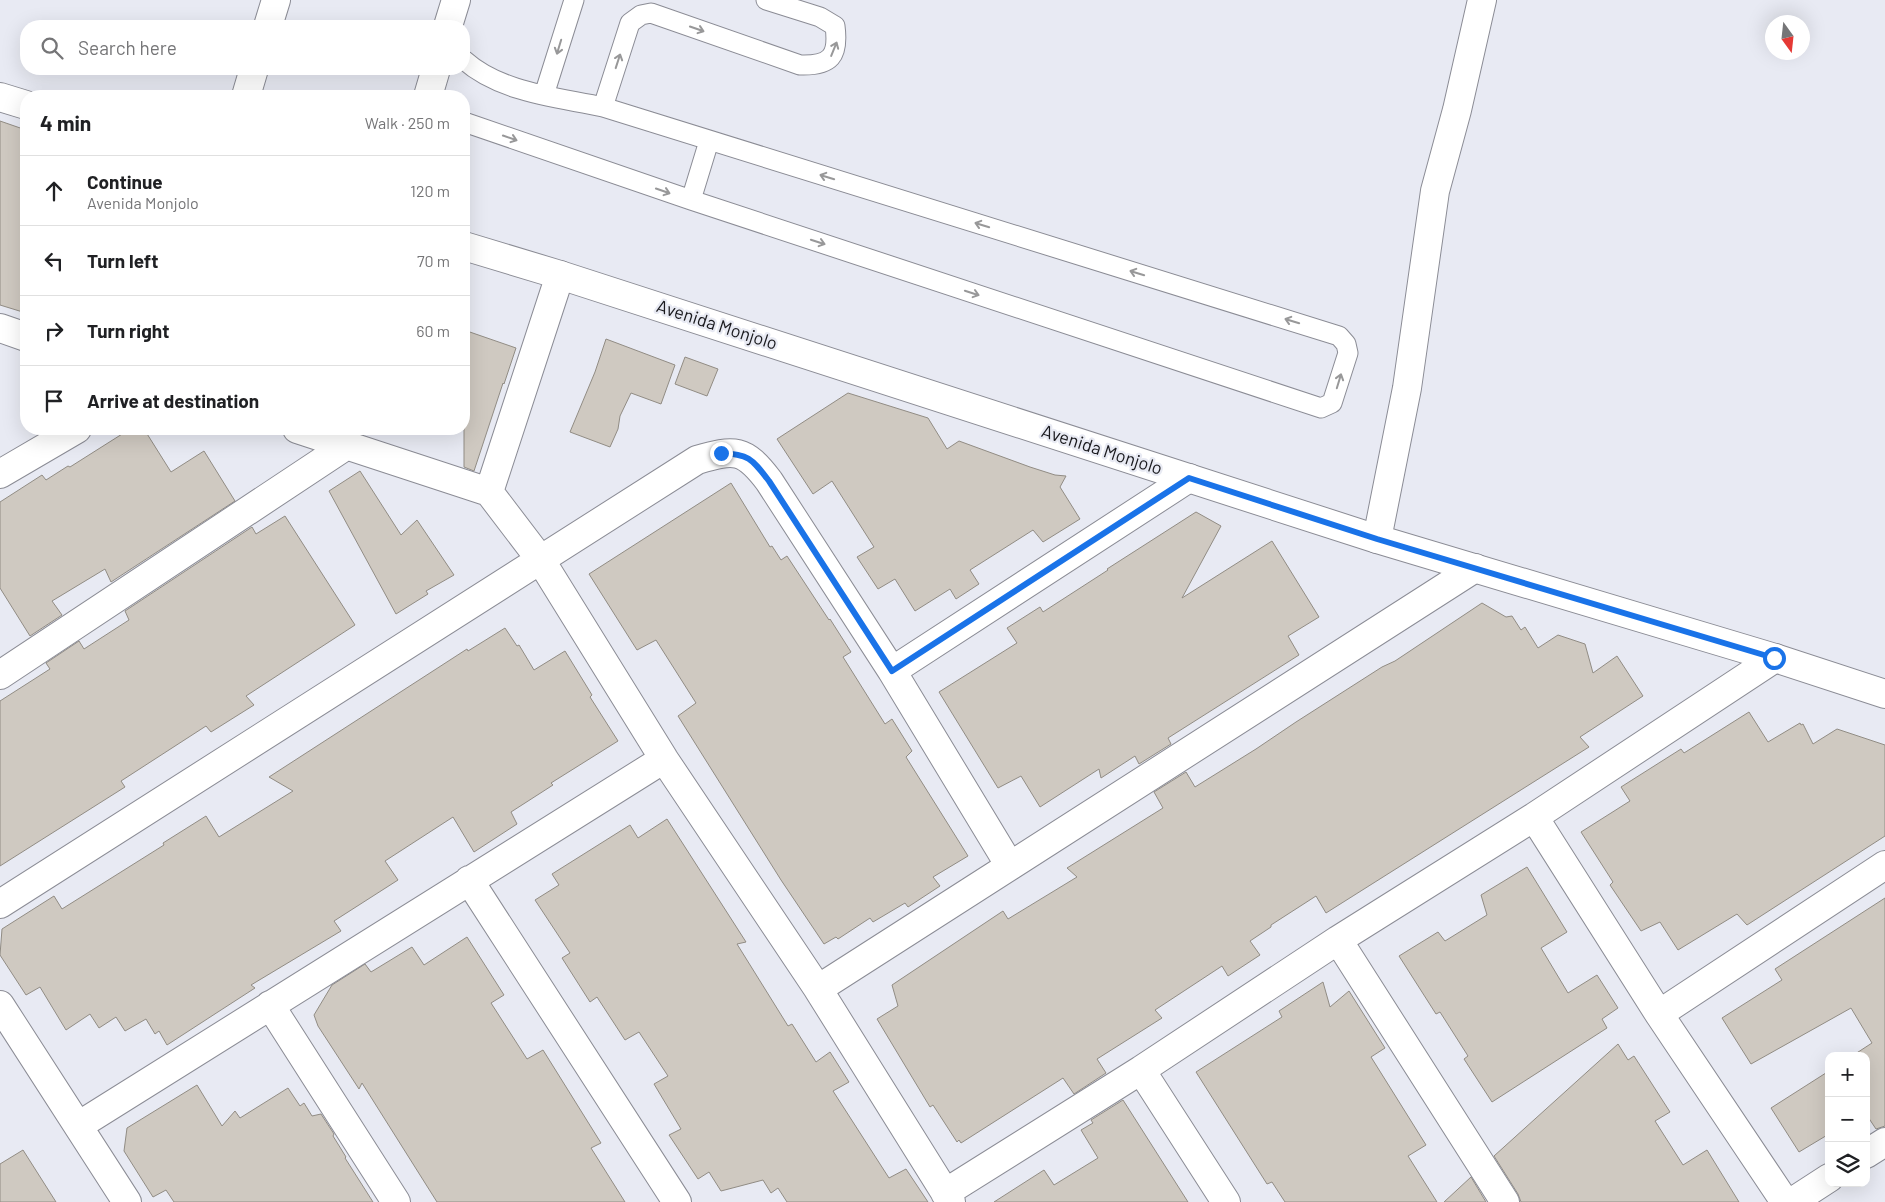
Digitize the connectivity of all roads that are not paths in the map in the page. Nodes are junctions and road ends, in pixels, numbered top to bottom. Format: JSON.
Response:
{"nodes":[{"id":1,"x":276,"y":0,"type":"edge"},
{"id":2,"x":456,"y":0,"type":"edge"},
{"id":3,"x":574,"y":0,"type":"edge"},
{"id":4,"x":766,"y":0,"type":"edge"},
{"id":5,"x":1482,"y":0,"type":"edge"},
{"id":6,"x":270,"y":20,"type":"edge"},
{"id":7,"x":450,"y":20,"type":"edge"},
{"id":8,"x":470,"y":66,"type":"edge"},
{"id":9,"x":252,"y":75,"type":"edge"},
{"id":10,"x":434,"y":75,"type":"edge"},
{"id":11,"x":248,"y":90,"type":"edge"},
{"id":12,"x":430,"y":90,"type":"edge"},
{"id":13,"x":544,"y":95,"type":"junction"},
{"id":14,"x":0,"y":97,"type":"edge"},
{"id":15,"x":20,"y":103,"type":"edge"},
{"id":16,"x":603,"y":107,"type":"junction"},
{"id":17,"x":470,"y":124,"type":"edge"},
{"id":18,"x":709,"y":141,"type":"junction"},
{"id":19,"x":692,"y":200,"type":"junction"},
{"id":20,"x":470,"y":248,"type":"edge"},
{"id":21,"x":560,"y":275,"type":"junction"},
{"id":22,"x":0,"y":328,"type":"edge"},
{"id":23,"x":20,"y":335,"type":"edge"},
{"id":24,"x":67,"y":435,"type":"edge"},
{"id":25,"x":316,"y":435,"type":"edge"},
{"id":26,"x":347,"y":445,"type":"junction"},
{"id":27,"x":0,"y":474,"type":"edge"},
{"id":28,"x":1189,"y":478,"type":"junction"},
{"id":29,"x":489,"y":492,"type":"junction"},
{"id":30,"x":1377,"y":539,"type":"junction"},
{"id":31,"x":540,"y":559,"type":"junction"},
{"id":32,"x":1475,"y":568,"type":"junction"},
{"id":33,"x":1774,"y":658,"type":"junction"},
{"id":34,"x":892,"y":671,"type":"junction"},
{"id":35,"x":0,"y":675,"type":"edge"},
{"id":36,"x":1885,"y":694,"type":"edge"},
{"id":37,"x":664,"y":758,"type":"junction"},
{"id":38,"x":1534,"y":817,"type":"junction"},
{"id":39,"x":1010,"y":866,"type":"junction"},
{"id":40,"x":1885,"y":866,"type":"edge"},
{"id":41,"x":469,"y":880,"type":"junction"},
{"id":42,"x":0,"y":904,"type":"edge"},
{"id":43,"x":1338,"y":940,"type":"junction"},
{"id":44,"x":818,"y":989,"type":"junction"},
{"id":45,"x":0,"y":1005,"type":"edge"},
{"id":46,"x":270,"y":1005,"type":"junction"},
{"id":47,"x":1659,"y":1014,"type":"junction"},
{"id":48,"x":1141,"y":1070,"type":"junction"},
{"id":49,"x":78,"y":1126,"type":"junction"},
{"id":50,"x":1885,"y":1142,"type":"edge"},
{"id":51,"x":1870,"y":1151,"type":"edge"},
{"id":52,"x":1825,"y":1181,"type":"edge"},
{"id":53,"x":948,"y":1197,"type":"edge"},
{"id":54,"x":127,"y":1202,"type":"edge"},
{"id":55,"x":396,"y":1202,"type":"edge"},
{"id":56,"x":677,"y":1202,"type":"edge"},
{"id":57,"x":1226,"y":1202,"type":"edge"},
{"id":58,"x":1505,"y":1202,"type":"edge"},
{"id":59,"x":1786,"y":1202,"type":"edge"},
{"id":60,"x":1792,"y":1202,"type":"edge"}],
"edges":[{"from":1,"to":6,"type":"street"},
{"from":2,"to":7,"type":"street"},
{"from":3,"to":13,"type":"lane","one_way":true},
{"from":16,"to":4,"type":"lane","one_way":true},
{"from":5,"to":30,"type":"street"},
{"from":8,"to":13,"type":"lane"},
{"from":9,"to":11,"type":"street"},
{"from":10,"to":12,"type":"street"},
{"from":13,"to":16,"type":"lane"},
{"from":14,"to":15,"type":"street"},
{"from":16,"to":18,"type":"lane"},
{"from":17,"to":19,"type":"lane","one_way":true},
{"from":18,"to":19,"type":"lane"},
{"from":19,"to":18,"type":"lane","one_way":true},
{"from":20,"to":21,"type":"street","name":"Avenida Monjolo"},
{"from":21,"to":28,"type":"street","name":"Avenida Monjolo"},
{"from":21,"to":29,"type":"street"},
{"from":22,"to":23,"type":"street"},
{"from":24,"to":27,"type":"street"},
{"from":25,"to":26,"type":"street"},
{"from":26,"to":29,"type":"street"},
{"from":26,"to":35,"type":"street"},
{"from":28,"to":30,"type":"street","name":"Avenida Monjolo"},
{"from":28,"to":34,"type":"street"},
{"from":29,"to":31,"type":"street"},
{"from":30,"to":32,"type":"street","name":"Avenida Monjolo"},
{"from":31,"to":34,"type":"street"},
{"from":31,"to":37,"type":"street"},
{"from":31,"to":42,"type":"street"},
{"from":32,"to":33,"type":"street","name":"Avenida Monjolo"},
{"from":32,"to":39,"type":"street"},
{"from":33,"to":36,"type":"street","name":"Avenida Monjolo"},
{"from":33,"to":38,"type":"street"},
{"from":34,"to":39,"type":"street"},
{"from":37,"to":41,"type":"street"},
{"from":37,"to":44,"type":"street"},
{"from":38,"to":43,"type":"street"},
{"from":38,"to":47,"type":"street"},
{"from":39,"to":44,"type":"street"},
{"from":40,"to":47,"type":"street"},
{"from":41,"to":46,"type":"street"},
{"from":41,"to":56,"type":"street"},
{"from":43,"to":48,"type":"street"},
{"from":43,"to":58,"type":"street"},
{"from":44,"to":53,"type":"street"},
{"from":45,"to":49,"type":"street"},
{"from":46,"to":49,"type":"street"},
{"from":46,"to":55,"type":"street"},
{"from":47,"to":59,"type":"street"},
{"from":48,"to":53,"type":"street"},
{"from":48,"to":57,"type":"street"},
{"from":49,"to":54,"type":"street"},
{"from":50,"to":51,"type":"street"},
{"from":52,"to":60,"type":"street"}]}
